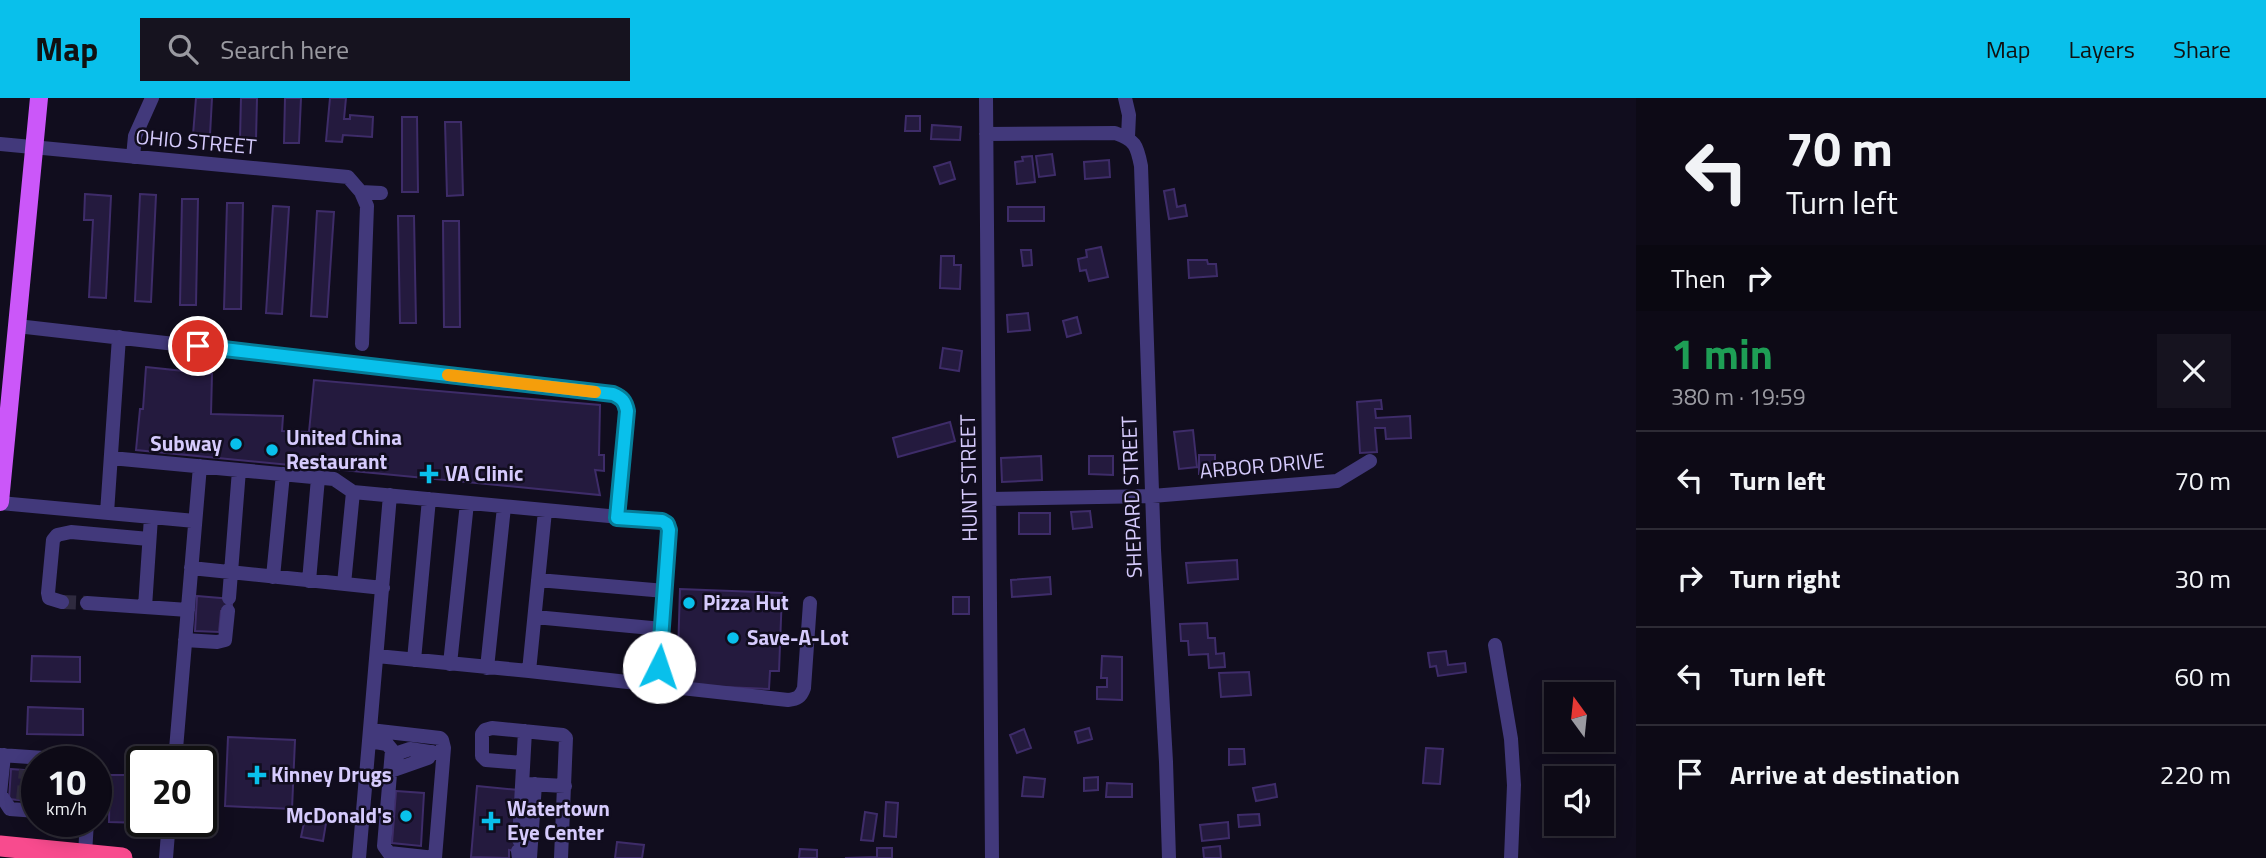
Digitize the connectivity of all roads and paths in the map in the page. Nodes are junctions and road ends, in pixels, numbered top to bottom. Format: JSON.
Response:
{"nodes":[{"id":1,"x":39,"y":98,"type":"edge"},
{"id":2,"x":152,"y":98,"type":"edge"},
{"id":3,"x":986,"y":98,"type":"edge"},
{"id":4,"x":1125,"y":98,"type":"edge"},
{"id":5,"x":986,"y":134,"type":"junction"},
{"id":6,"x":1128,"y":138,"type":"junction"},
{"id":7,"x":0,"y":144,"type":"edge"},
{"id":8,"x":34,"y":148,"type":"junction"},
{"id":9,"x":133,"y":158,"type":"junction"},
{"id":10,"x":361,"y":192,"type":"junction"},
{"id":11,"x":381,"y":193,"type":"dead end"},
{"id":12,"x":17,"y":326,"type":"junction"},
{"id":13,"x":119,"y":337,"type":"junction"},
{"id":14,"x":362,"y":344,"type":"dead end"},
{"id":15,"x":111,"y":458,"type":"junction"},
{"id":16,"x":1370,"y":461,"type":"dead end"},
{"id":17,"x":200,"y":467,"type":"junction"},
{"id":18,"x":239,"y":470,"type":"junction"},
{"id":19,"x":282,"y":474,"type":"junction"},
{"id":20,"x":318,"y":478,"type":"junction"},
{"id":21,"x":353,"y":492,"type":"junction"},
{"id":22,"x":390,"y":495,"type":"junction"},
{"id":23,"x":1153,"y":496,"type":"junction"},
{"id":24,"x":429,"y":499,"type":"junction"},
{"id":25,"x":990,"y":499,"type":"junction"},
{"id":26,"x":0,"y":502,"type":"edge"},
{"id":27,"x":467,"y":503,"type":"junction"},
{"id":28,"x":504,"y":507,"type":"junction"},
{"id":29,"x":545,"y":511,"type":"junction"},
{"id":30,"x":107,"y":513,"type":"junction"},
{"id":31,"x":151,"y":517,"type":"junction"},
{"id":32,"x":617,"y":518,"type":"junction"},
{"id":33,"x":195,"y":521,"type":"junction"},
{"id":34,"x":149,"y":539,"type":"junction"},
{"id":35,"x":231,"y":572,"type":"junction"},
{"id":36,"x":191,"y":573,"type":"junction"},
{"id":37,"x":273,"y":577,"type":"junction"},
{"id":38,"x":538,"y":580,"type":"junction"},
{"id":39,"x":309,"y":581,"type":"junction"},
{"id":40,"x":344,"y":584,"type":"junction"},
{"id":41,"x":383,"y":588,"type":"junction"},
{"id":42,"x":665,"y":591,"type":"junction"},
{"id":43,"x":62,"y":602,"type":"dead end"},
{"id":44,"x":87,"y":603,"type":"tunnel mouth"},
{"id":45,"x":810,"y":603,"type":"dead end"},
{"id":46,"x":145,"y":607,"type":"junction"},
{"id":47,"x":188,"y":610,"type":"junction"},
{"id":48,"x":535,"y":617,"type":"junction"},
{"id":49,"x":662,"y":629,"type":"junction"},
{"id":50,"x":185,"y":640,"type":"junction"},
{"id":51,"x":1495,"y":645,"type":"dead end"},
{"id":52,"x":377,"y":656,"type":"junction"},
{"id":53,"x":414,"y":660,"type":"junction"},
{"id":54,"x":450,"y":664,"type":"junction"},
{"id":55,"x":487,"y":668,"type":"junction"},
{"id":56,"x":529,"y":671,"type":"junction"},
{"id":57,"x":658,"y":687,"type":"junction"},
{"id":58,"x":525,"y":731,"type":"junction"},
{"id":59,"x":370,"y":736,"type":"junction"},
{"id":60,"x":176,"y":746,"type":"edge"},
{"id":61,"x":438,"y":753,"type":"junction"},
{"id":62,"x":2,"y":755,"type":"edge"},
{"id":63,"x":21,"y":762,"type":"edge"},
{"id":64,"x":523,"y":763,"type":"junction"},
{"id":65,"x":391,"y":765,"type":"junction"},
{"id":66,"x":529,"y":784,"type":"junction"},
{"id":67,"x":565,"y":786,"type":"junction"},
{"id":68,"x":21,"y":808,"type":"edge"},
{"id":69,"x":86,"y":837,"type":"edge"},
{"id":70,"x":168,"y":837,"type":"edge"},
{"id":71,"x":0,"y":846,"type":"edge"},
{"id":72,"x":521,"y":852,"type":"edge"},
{"id":73,"x":85,"y":854,"type":"junction"},
{"id":74,"x":122,"y":858,"type":"edge"},
{"id":75,"x":166,"y":858,"type":"edge"},
{"id":76,"x":359,"y":858,"type":"edge"},
{"id":77,"x":435,"y":858,"type":"edge"},
{"id":78,"x":561,"y":858,"type":"edge"},
{"id":79,"x":992,"y":858,"type":"edge"},
{"id":80,"x":1169,"y":858,"type":"edge"},
{"id":81,"x":1511,"y":858,"type":"edge"}],
"edges":[{"from":1,"to":8,"type":"main road"},
{"from":2,"to":9,"type":"street"},
{"from":3,"to":5,"type":"street","name":"HUNT STREET"},
{"from":4,"to":6,"type":"street"},
{"from":5,"to":6,"type":"street"},
{"from":5,"to":25,"type":"street","name":"HUNT STREET"},
{"from":6,"to":23,"type":"street","name":"SHEPARD STREET"},
{"from":7,"to":8,"type":"street","name":"OHIO STREET"},
{"from":8,"to":9,"type":"street","name":"OHIO STREET"},
{"from":8,"to":12,"type":"main road"},
{"from":9,"to":10,"type":"street","name":"OHIO STREET"},
{"from":10,"to":11,"type":"street","name":"OHIO STREET"},
{"from":10,"to":14,"type":"street"},
{"from":12,"to":13,"type":"street"},
{"from":12,"to":26,"type":"main road"},
{"from":13,"to":15,"type":"street"},
{"from":13,"to":32,"type":"street"},
{"from":15,"to":17,"type":"street"},
{"from":15,"to":30,"type":"street"},
{"from":16,"to":23,"type":"street","name":"ARBOR DRIVE"},
{"from":17,"to":18,"type":"street"},
{"from":17,"to":33,"type":"street"},
{"from":18,"to":19,"type":"street"},
{"from":18,"to":35,"type":"street"},
{"from":19,"to":20,"type":"street"},
{"from":19,"to":37,"type":"street"},
{"from":20,"to":21,"type":"street"},
{"from":20,"to":39,"type":"street"},
{"from":21,"to":22,"type":"street"},
{"from":21,"to":40,"type":"street"},
{"from":22,"to":24,"type":"street"},
{"from":22,"to":41,"type":"street"},
{"from":23,"to":25,"type":"street","name":"ARBOR DRIVE"},
{"from":23,"to":80,"type":"street","name":"SHEPARD STREET"},
{"from":24,"to":27,"type":"street"},
{"from":24,"to":53,"type":"street"},
{"from":25,"to":79,"type":"street","name":"HUNT STREET"},
{"from":26,"to":30,"type":"street"},
{"from":27,"to":28,"type":"street"},
{"from":27,"to":54,"type":"street"},
{"from":28,"to":29,"type":"street"},
{"from":28,"to":55,"type":"street"},
{"from":29,"to":32,"type":"street"},
{"from":29,"to":38,"type":"street"},
{"from":30,"to":31,"type":"street"},
{"from":31,"to":33,"type":"street"},
{"from":31,"to":34,"type":"street"},
{"from":32,"to":42,"type":"street"},
{"from":33,"to":36,"type":"street"},
{"from":34,"to":43,"type":"street"},
{"from":34,"to":46,"type":"street"},
{"from":35,"to":36,"type":"street"},
{"from":35,"to":37,"type":"street"},
{"from":35,"to":50,"type":"street"},
{"from":36,"to":47,"type":"street"},
{"from":37,"to":39,"type":"street"},
{"from":38,"to":42,"type":"street"},
{"from":38,"to":48,"type":"street"},
{"from":39,"to":40,"type":"street"},
{"from":40,"to":41,"type":"street"},
{"from":41,"to":52,"type":"street"},
{"from":42,"to":49,"type":"street"},
{"from":44,"to":46,"type":"street"},
{"from":45,"to":57,"type":"street"},
{"from":46,"to":47,"type":"street"},
{"from":47,"to":50,"type":"street"},
{"from":48,"to":49,"type":"street"},
{"from":48,"to":56,"type":"street"},
{"from":49,"to":57,"type":"street"},
{"from":50,"to":60,"type":"street"},
{"from":51,"to":81,"type":"street"},
{"from":52,"to":53,"type":"street"},
{"from":52,"to":59,"type":"street"},
{"from":53,"to":54,"type":"street"},
{"from":54,"to":55,"type":"street"},
{"from":55,"to":56,"type":"street"},
{"from":56,"to":57,"type":"street"},
{"from":58,"to":64,"type":"street"},
{"from":58,"to":64,"type":"street"},
{"from":58,"to":67,"type":"street"},
{"from":59,"to":61,"type":"street"},
{"from":59,"to":65,"type":"street"},
{"from":59,"to":76,"type":"street"},
{"from":61,"to":65,"type":"street"},
{"from":61,"to":77,"type":"street"},
{"from":62,"to":63,"type":"street"},
{"from":62,"to":68,"type":"street"},
{"from":64,"to":66,"type":"street"},
{"from":65,"to":77,"type":"street"},
{"from":66,"to":67,"type":"street"},
{"from":66,"to":72,"type":"street"},
{"from":66,"to":72,"type":"street"},
{"from":67,"to":78,"type":"street"},
{"from":69,"to":73,"type":"street"},
{"from":70,"to":75,"type":"street"},
{"from":71,"to":73,"type":"highway"},
{"from":73,"to":74,"type":"highway"}]}
